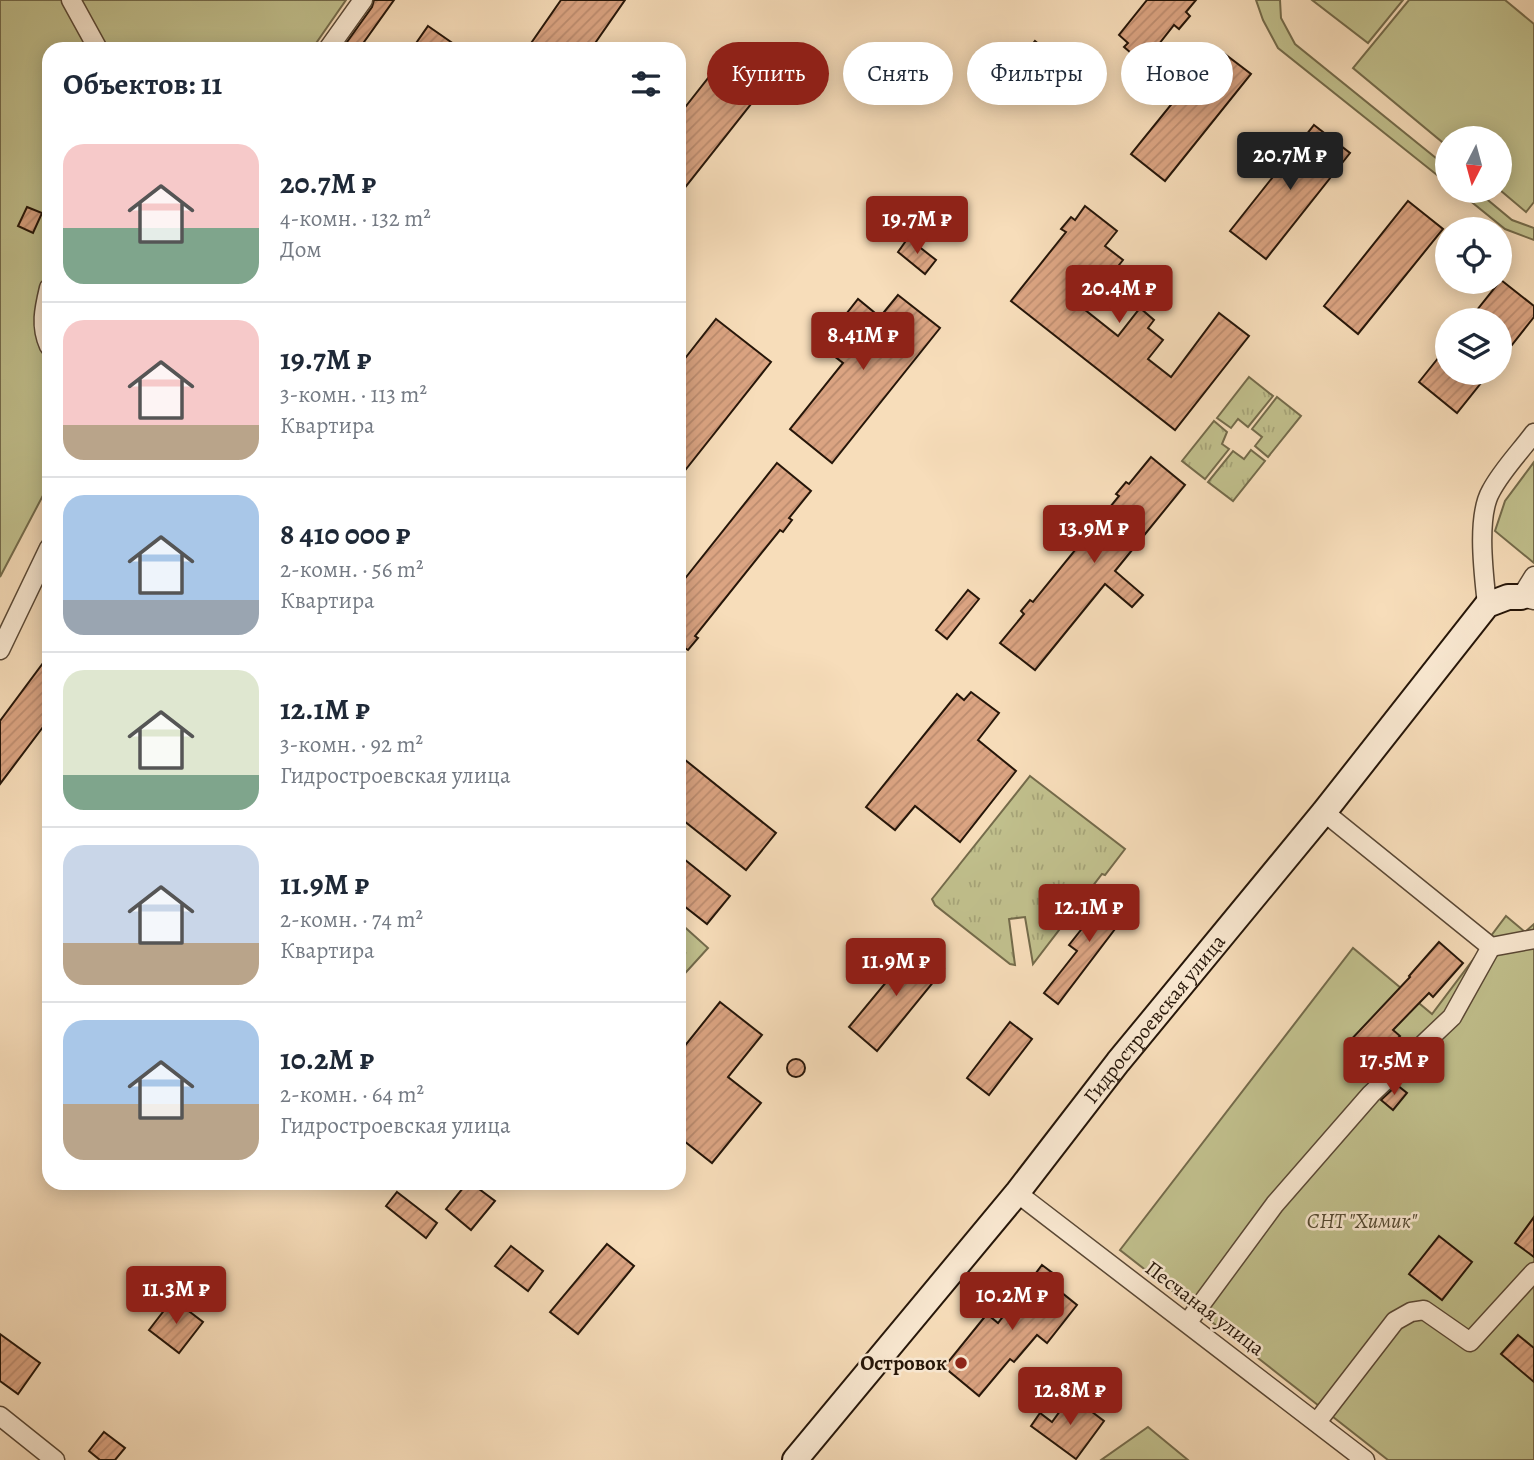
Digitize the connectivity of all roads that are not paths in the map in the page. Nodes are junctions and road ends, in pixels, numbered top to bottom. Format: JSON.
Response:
{"nodes":[{"id":1,"x":71,"y":0,"type":"edge"},
{"id":2,"x":363,"y":0,"type":"edge"},
{"id":3,"x":94,"y":42,"type":"edge"},
{"id":4,"x":333,"y":42,"type":"edge"},
{"id":5,"x":1534,"y":433,"type":"edge"},
{"id":6,"x":42,"y":563,"type":"edge"},
{"id":7,"x":1534,"y":576,"type":"edge"},
{"id":8,"x":1528,"y":599,"type":"edge"},
{"id":9,"x":1487,"y":605,"type":"junction"},
{"id":10,"x":0,"y":650,"type":"edge"},
{"id":11,"x":1324,"y":812,"type":"junction"},
{"id":12,"x":1534,"y":939,"type":"edge"},
{"id":13,"x":1491,"y":947,"type":"junction"},
{"id":14,"x":1017,"y":1193,"type":"junction"},
{"id":15,"x":1534,"y":1272,"type":"edge"},
{"id":16,"x":1188,"y":1322,"type":"junction"},
{"id":17,"x":0,"y":1416,"type":"edge"},
{"id":18,"x":1317,"y":1422,"type":"junction"},
{"id":19,"x":803,"y":1457,"type":"edge"},
{"id":20,"x":55,"y":1460,"type":"edge"},
{"id":21,"x":1366,"y":1460,"type":"edge"}],
"edges":[{"from":1,"to":3,"type":"street"},
{"from":2,"to":4,"type":"street"},
{"from":5,"to":9,"type":"street"},
{"from":6,"to":10,"type":"street"},
{"from":7,"to":8,"type":"street"},
{"from":8,"to":9,"type":"street"},
{"from":9,"to":11,"type":"street","name":"Гидростроевская улица"},
{"from":11,"to":13,"type":"street"},
{"from":11,"to":14,"type":"street","name":"Гидростроевская улица"},
{"from":12,"to":13,"type":"street"},
{"from":13,"to":16,"type":"street"},
{"from":14,"to":16,"type":"street","name":"Песчаная улица"},
{"from":14,"to":19,"type":"street","name":"Гидростроевская улица"},
{"from":15,"to":18,"type":"street"},
{"from":16,"to":18,"type":"street","name":"Песчаная улица"},
{"from":17,"to":20,"type":"street"},
{"from":18,"to":21,"type":"street","name":"Песчаная улица"}]}
